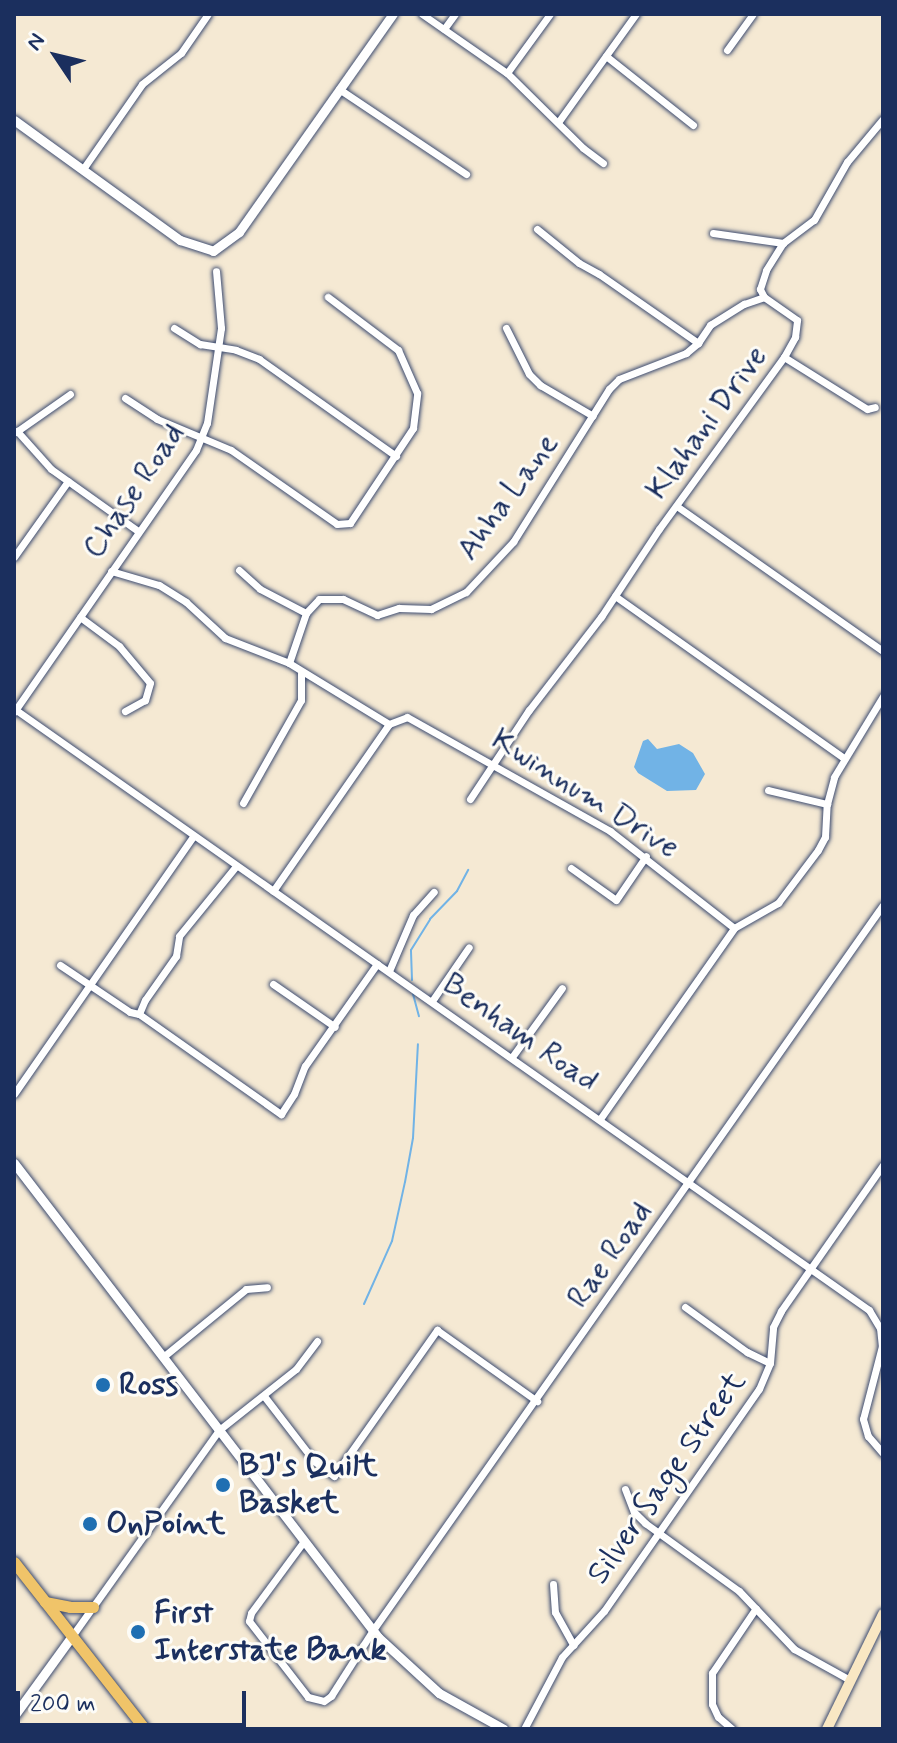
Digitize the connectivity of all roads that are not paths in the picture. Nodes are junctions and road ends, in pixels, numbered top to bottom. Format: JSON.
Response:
{"nodes":[{"id":1,"x":208,"y":14,"type":"edge"},
{"id":2,"x":393,"y":14,"type":"edge"},
{"id":3,"x":422,"y":14,"type":"edge"},
{"id":4,"x":455,"y":14,"type":"edge"},
{"id":5,"x":550,"y":14,"type":"edge"},
{"id":6,"x":636,"y":14,"type":"edge"},
{"id":7,"x":753,"y":14,"type":"edge"},
{"id":8,"x":444,"y":29,"type":"junction"},
{"id":9,"x":727,"y":50,"type":"dead end"},
{"id":10,"x":606,"y":56,"type":"junction"},
{"id":11,"x":507,"y":73,"type":"junction"},
{"id":12,"x":339,"y":89,"type":"junction"},
{"id":13,"x":883,"y":119,"type":"edge"},
{"id":14,"x":14,"y":120,"type":"edge"},
{"id":15,"x":559,"y":121,"type":"junction"},
{"id":16,"x":693,"y":125,"type":"dead end"},
{"id":17,"x":603,"y":163,"type":"dead end"},
{"id":18,"x":83,"y":169,"type":"junction"},
{"id":19,"x":466,"y":174,"type":"dead end"},
{"id":20,"x":537,"y":229,"type":"dead end"},
{"id":21,"x":713,"y":233,"type":"dead end"},
{"id":22,"x":783,"y":243,"type":"junction"},
{"id":23,"x":216,"y":271,"type":"dead end"},
{"id":24,"x":328,"y":297,"type":"dead end"},
{"id":25,"x":764,"y":297,"type":"junction"},
{"id":26,"x":174,"y":328,"type":"dead end"},
{"id":27,"x":506,"y":328,"type":"dead end"},
{"id":28,"x":698,"y":343,"type":"junction"},
{"id":29,"x":219,"y":347,"type":"junction"},
{"id":30,"x":784,"y":357,"type":"junction"},
{"id":31,"x":70,"y":394,"type":"dead end"},
{"id":32,"x":49,"y":395,"type":"dead end"},
{"id":33,"x":125,"y":398,"type":"dead end"},
{"id":34,"x":55,"y":404,"type":"junction"},
{"id":35,"x":875,"y":407,"type":"dead end"},
{"id":36,"x":593,"y":416,"type":"junction"},
{"id":37,"x":15,"y":432,"type":"edge"},
{"id":38,"x":201,"y":439,"type":"junction"},
{"id":39,"x":396,"y":456,"type":"junction"},
{"id":40,"x":68,"y":481,"type":"junction"},
{"id":41,"x":678,"y":507,"type":"junction"},
{"id":42,"x":138,"y":531,"type":"junction"},
{"id":43,"x":14,"y":557,"type":"edge"},
{"id":44,"x":239,"y":570,"type":"dead end"},
{"id":45,"x":111,"y":571,"type":"junction"},
{"id":46,"x":615,"y":596,"type":"junction"},
{"id":47,"x":306,"y":613,"type":"junction"},
{"id":48,"x":80,"y":617,"type":"junction"},
{"id":49,"x":883,"y":651,"type":"edge"},
{"id":50,"x":289,"y":663,"type":"junction"},
{"id":51,"x":301,"y":673,"type":"junction"},
{"id":52,"x":883,"y":696,"type":"edge"},
{"id":53,"x":15,"y":711,"type":"edge"},
{"id":54,"x":125,"y":711,"type":"dead end"},
{"id":55,"x":389,"y":724,"type":"junction"},
{"id":56,"x":844,"y":758,"type":"junction"},
{"id":57,"x":494,"y":765,"type":"junction"},
{"id":58,"x":768,"y":790,"type":"dead end"},
{"id":59,"x":470,"y":799,"type":"dead end"},
{"id":60,"x":243,"y":803,"type":"dead end"},
{"id":61,"x":827,"y":804,"type":"junction"},
{"id":62,"x":193,"y":836,"type":"junction"},
{"id":63,"x":646,"y":856,"type":"junction"},
{"id":64,"x":236,"y":866,"type":"junction"},
{"id":65,"x":571,"y":868,"type":"dead end"},
{"id":66,"x":273,"y":891,"type":"junction"},
{"id":67,"x":434,"y":892,"type":"dead end"},
{"id":68,"x":882,"y":910,"type":"edge"},
{"id":69,"x":734,"y":928,"type":"junction"},
{"id":70,"x":469,"y":947,"type":"dead end"},
{"id":71,"x":377,"y":964,"type":"junction"},
{"id":72,"x":60,"y":965,"type":"dead end"},
{"id":73,"x":389,"y":971,"type":"junction"},
{"id":74,"x":273,"y":984,"type":"dead end"},
{"id":75,"x":90,"y":985,"type":"junction"},
{"id":76,"x":562,"y":988,"type":"dead end"},
{"id":77,"x":432,"y":1001,"type":"junction"},
{"id":78,"x":139,"y":1014,"type":"junction"},
{"id":79,"x":335,"y":1027,"type":"junction"},
{"id":80,"x":512,"y":1057,"type":"junction"},
{"id":81,"x":14,"y":1094,"type":"edge"},
{"id":82,"x":600,"y":1119,"type":"junction"},
{"id":83,"x":14,"y":1163,"type":"edge"},
{"id":84,"x":882,"y":1168,"type":"edge"},
{"id":85,"x":690,"y":1182,"type":"junction"},
{"id":86,"x":812,"y":1267,"type":"junction"},
{"id":87,"x":267,"y":1287,"type":"dead end"},
{"id":88,"x":685,"y":1307,"type":"dead end"},
{"id":89,"x":317,"y":1341,"type":"dead end"},
{"id":90,"x":163,"y":1357,"type":"junction"},
{"id":91,"x":770,"y":1363,"type":"junction"},
{"id":92,"x":264,"y":1396,"type":"junction"},
{"id":93,"x":537,"y":1401,"type":"junction"},
{"id":94,"x":219,"y":1430,"type":"junction"},
{"id":95,"x":883,"y":1453,"type":"edge"},
{"id":96,"x":625,"y":1489,"type":"dead end"},
{"id":97,"x":659,"y":1533,"type":"junction"},
{"id":98,"x":304,"y":1541,"type":"junction"},
{"id":99,"x":14,"y":1562,"type":"edge"},
{"id":100,"x":553,"y":1584,"type":"dead end"},
{"id":101,"x":45,"y":1602,"type":"junction"},
{"id":102,"x":93,"y":1607,"type":"junction"},
{"id":103,"x":756,"y":1608,"type":"junction"},
{"id":104,"x":883,"y":1614,"type":"edge"},
{"id":105,"x":373,"y":1630,"type":"junction"},
{"id":106,"x":72,"y":1636,"type":"junction"},
{"id":107,"x":573,"y":1645,"type":"junction"},
{"id":108,"x":850,"y":1680,"type":"junction"},
{"id":109,"x":14,"y":1716,"type":"edge"},
{"id":110,"x":145,"y":1729,"type":"edge"},
{"id":111,"x":504,"y":1729,"type":"edge"},
{"id":112,"x":524,"y":1729,"type":"edge"},
{"id":113,"x":732,"y":1729,"type":"edge"},
{"id":114,"x":827,"y":1729,"type":"edge"}],
"edges":[{"from":1,"to":18,"type":"street"},
{"from":2,"to":12,"type":"street"},
{"from":3,"to":8,"type":"street"},
{"from":4,"to":8,"type":"street"},
{"from":5,"to":11,"type":"street"},
{"from":6,"to":10,"type":"street"},
{"from":7,"to":9,"type":"street"},
{"from":8,"to":11,"type":"street"},
{"from":10,"to":15,"type":"street"},
{"from":10,"to":16,"type":"street"},
{"from":11,"to":15,"type":"street"},
{"from":12,"to":18,"type":"street"},
{"from":12,"to":19,"type":"street"},
{"from":13,"to":22,"type":"street","name":"Klahani Drive"},
{"from":14,"to":18,"type":"street"},
{"from":15,"to":17,"type":"street"},
{"from":20,"to":28,"type":"street"},
{"from":21,"to":22,"type":"street"},
{"from":22,"to":25,"type":"street","name":"Klahani Drive"},
{"from":23,"to":29,"type":"street","name":"Chase Road"},
{"from":24,"to":39,"type":"street"},
{"from":25,"to":28,"type":"street","name":"Ahha Lane"},
{"from":25,"to":30,"type":"street","name":"Klahani Drive"},
{"from":26,"to":29,"type":"street"},
{"from":27,"to":36,"type":"street"},
{"from":28,"to":36,"type":"street","name":"Ahha Lane"},
{"from":29,"to":38,"type":"street","name":"Chase Road"},
{"from":29,"to":39,"type":"street"},
{"from":30,"to":35,"type":"street"},
{"from":30,"to":41,"type":"street","name":"Klahani Drive"},
{"from":31,"to":34,"type":"street"},
{"from":32,"to":34,"type":"street"},
{"from":33,"to":38,"type":"street"},
{"from":34,"to":37,"type":"street"},
{"from":36,"to":47,"type":"street","name":"Ahha Lane"},
{"from":37,"to":40,"type":"street"},
{"from":38,"to":39,"type":"street"},
{"from":38,"to":42,"type":"street","name":"Chase Road"},
{"from":40,"to":42,"type":"street"},
{"from":40,"to":43,"type":"street"},
{"from":41,"to":46,"type":"street","name":"Klahani Drive"},
{"from":41,"to":49,"type":"street"},
{"from":42,"to":45,"type":"street","name":"Chase Road"},
{"from":44,"to":47,"type":"street"},
{"from":45,"to":48,"type":"street","name":"Chase Road"},
{"from":45,"to":50,"type":"street"},
{"from":46,"to":56,"type":"street"},
{"from":46,"to":57,"type":"street","name":"Klahani Drive"},
{"from":47,"to":50,"type":"street"},
{"from":48,"to":53,"type":"street","name":"Chase Road"},
{"from":48,"to":54,"type":"street"},
{"from":50,"to":51,"type":"street"},
{"from":51,"to":55,"type":"street"},
{"from":51,"to":60,"type":"street"},
{"from":52,"to":56,"type":"street"},
{"from":53,"to":62,"type":"street","name":"Benham Road"},
{"from":55,"to":57,"type":"street","name":"Kwinnum Drive"},
{"from":55,"to":66,"type":"street"},
{"from":56,"to":61,"type":"street"},
{"from":57,"to":59,"type":"street","name":"Klahani Drive"},
{"from":57,"to":63,"type":"street","name":"Kwinnum Drive"},
{"from":58,"to":61,"type":"street"},
{"from":61,"to":69,"type":"street"},
{"from":62,"to":64,"type":"street","name":"Benham Road"},
{"from":62,"to":75,"type":"street"},
{"from":63,"to":65,"type":"street"},
{"from":63,"to":69,"type":"street","name":"Kwinnum Drive"},
{"from":64,"to":66,"type":"street","name":"Benham Road"},
{"from":64,"to":78,"type":"street"},
{"from":66,"to":71,"type":"street","name":"Benham Road"},
{"from":67,"to":73,"type":"street"},
{"from":68,"to":85,"type":"street","name":"Rae Road"},
{"from":69,"to":82,"type":"street"},
{"from":70,"to":77,"type":"street"},
{"from":71,"to":73,"type":"street","name":"Benham Road"},
{"from":71,"to":79,"type":"street"},
{"from":72,"to":75,"type":"street"},
{"from":73,"to":77,"type":"street","name":"Benham Road"},
{"from":74,"to":79,"type":"street"},
{"from":75,"to":78,"type":"street"},
{"from":75,"to":81,"type":"street"},
{"from":76,"to":80,"type":"street"},
{"from":77,"to":80,"type":"street","name":"Benham Road"},
{"from":78,"to":79,"type":"street"},
{"from":80,"to":82,"type":"street","name":"Benham Road"},
{"from":82,"to":85,"type":"street","name":"Benham Road"},
{"from":83,"to":90,"type":"street"},
{"from":84,"to":86,"type":"street","name":"Silver Sage Street"},
{"from":85,"to":86,"type":"street","name":"Benham Road"},
{"from":85,"to":93,"type":"street","name":"Rae Road"},
{"from":86,"to":91,"type":"street","name":"Silver Sage Street"},
{"from":86,"to":95,"type":"street","name":"Benham Road"},
{"from":87,"to":90,"type":"street"},
{"from":88,"to":91,"type":"street"},
{"from":89,"to":92,"type":"street"},
{"from":90,"to":94,"type":"street"},
{"from":91,"to":97,"type":"street","name":"Silver Sage Street"},
{"from":92,"to":93,"type":"street"},
{"from":92,"to":94,"type":"street"},
{"from":93,"to":105,"type":"street","name":"Rae Road"},
{"from":94,"to":98,"type":"street"},
{"from":94,"to":102,"type":"street"},
{"from":96,"to":97,"type":"street"},
{"from":97,"to":103,"type":"street"},
{"from":97,"to":107,"type":"street","name":"Silver Sage Street"},
{"from":98,"to":105,"type":"street"},
{"from":98,"to":105,"type":"street","name":"Rae Road"},
{"from":99,"to":101,"type":"main road"},
{"from":100,"to":107,"type":"street"},
{"from":101,"to":102,"type":"main road"},
{"from":101,"to":106,"type":"main road"},
{"from":102,"to":106,"type":"street"},
{"from":103,"to":108,"type":"street"},
{"from":103,"to":113,"type":"street"},
{"from":104,"to":108,"type":"main road"},
{"from":105,"to":111,"type":"street"},
{"from":106,"to":109,"type":"street"},
{"from":106,"to":110,"type":"main road"},
{"from":107,"to":112,"type":"street","name":"Silver Sage Street"},
{"from":108,"to":114,"type":"main road"}]}
